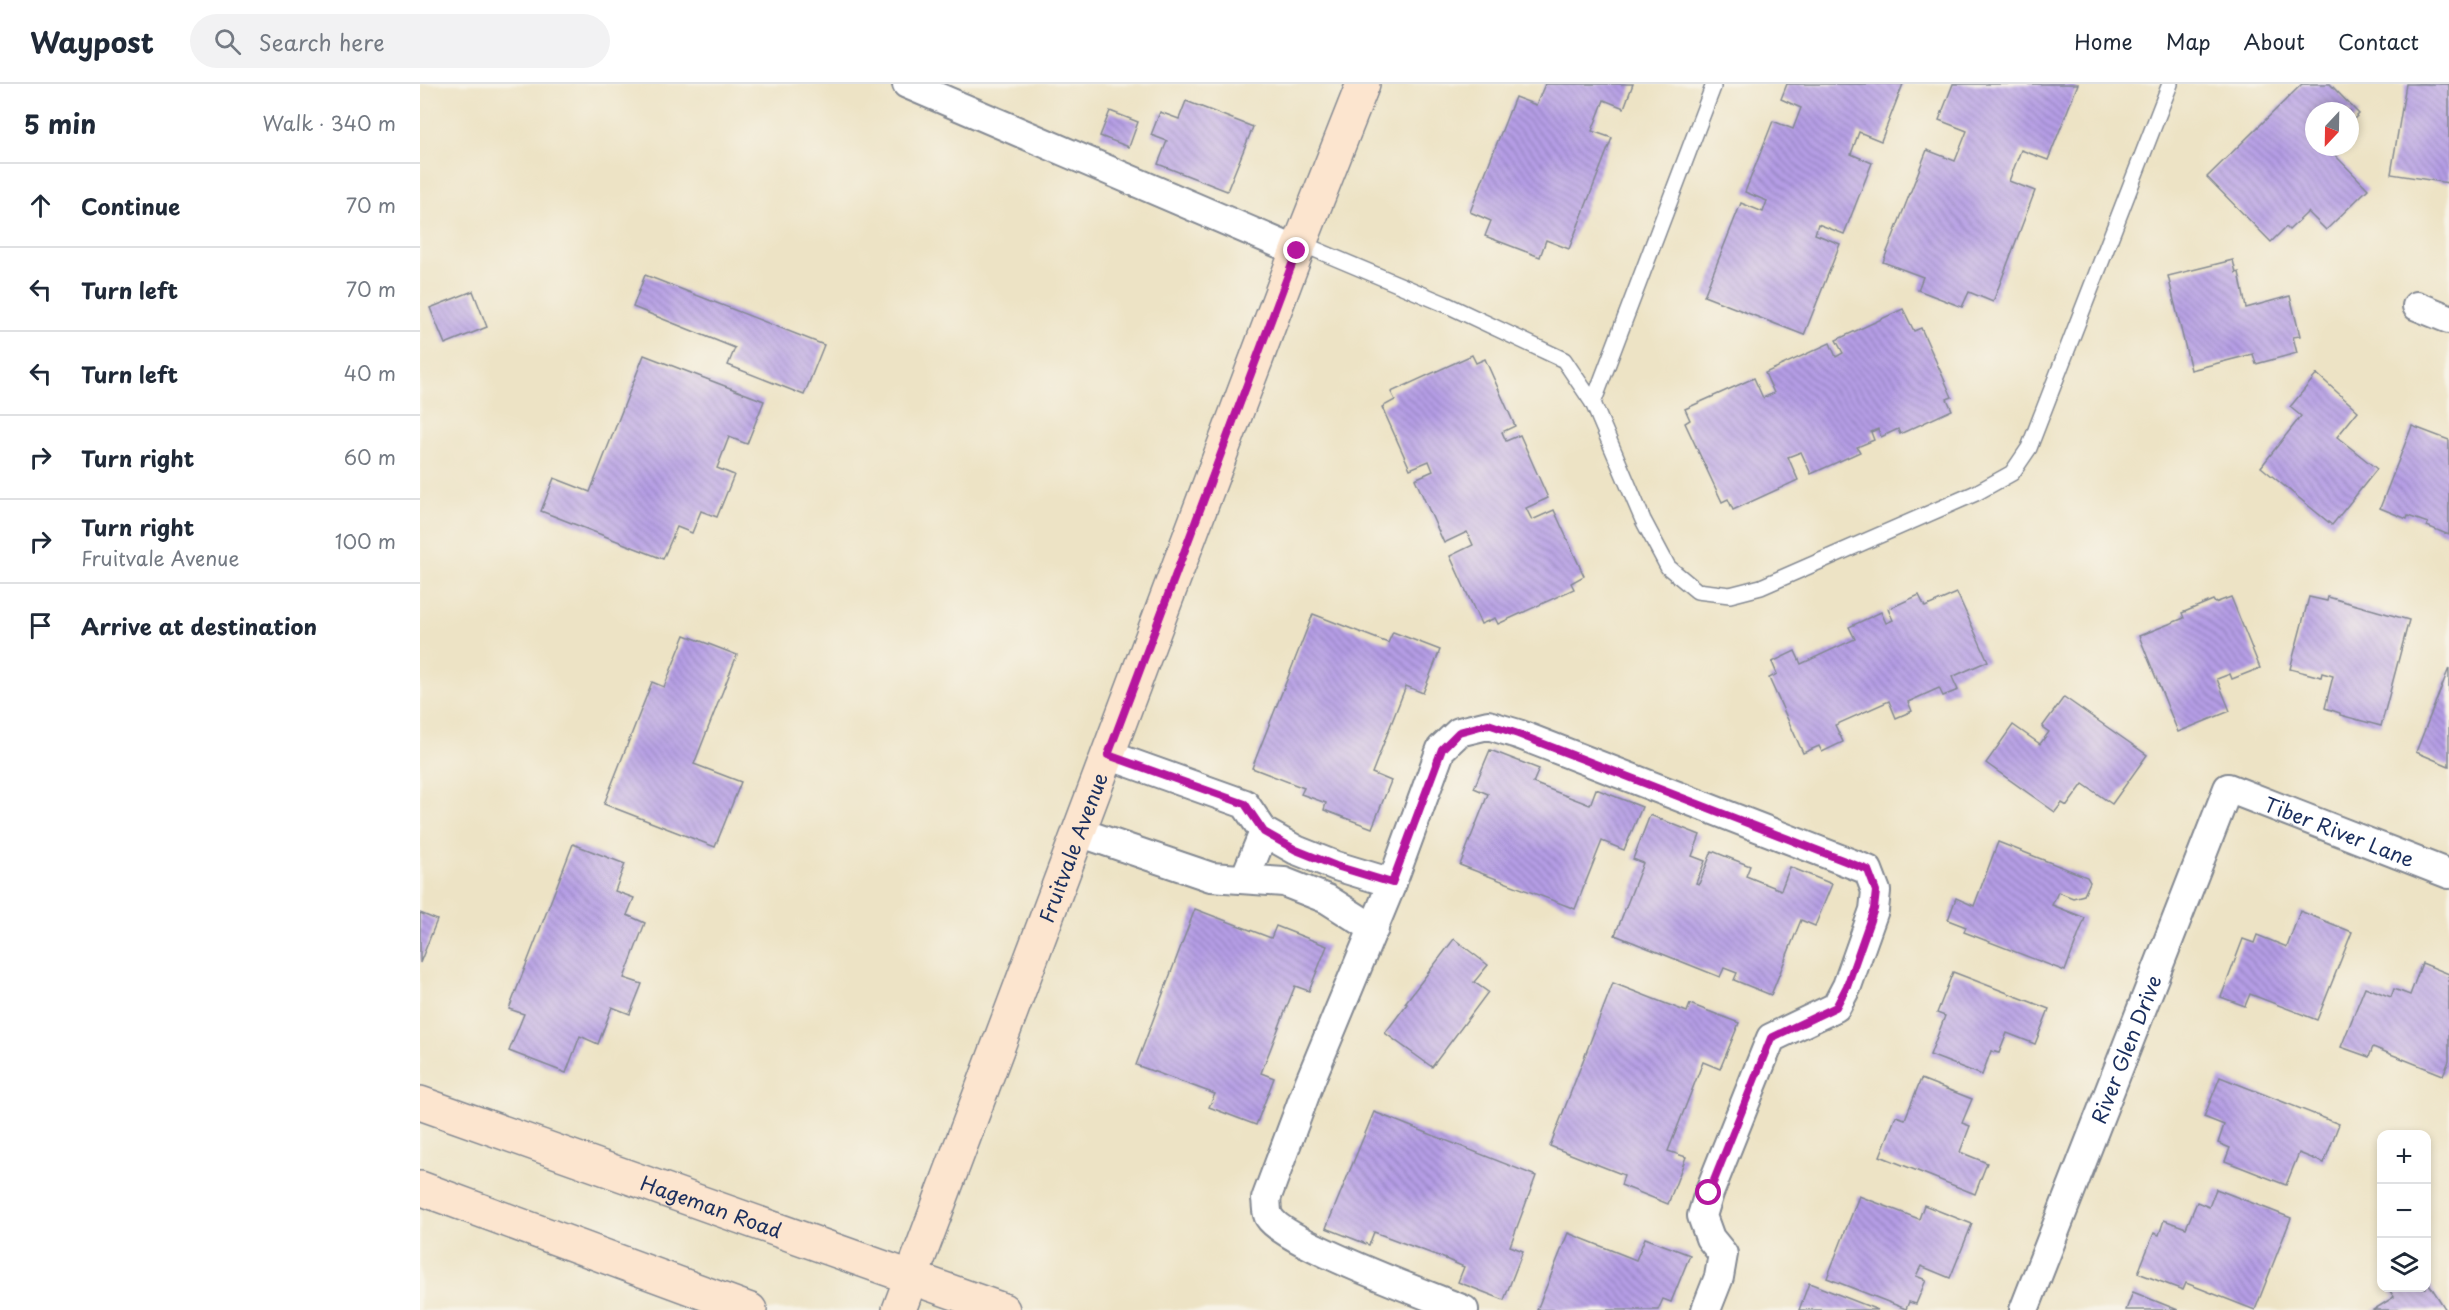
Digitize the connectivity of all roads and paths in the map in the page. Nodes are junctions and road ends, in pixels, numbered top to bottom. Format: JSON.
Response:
{"nodes":[{"id":1,"x":907,"y":84,"type":"edge"},
{"id":2,"x":1363,"y":84,"type":"edge"},
{"id":3,"x":2170,"y":84,"type":"edge"},
{"id":4,"x":1713,"y":87,"type":"dead end"},
{"id":5,"x":1298,"y":247,"type":"junction"},
{"id":6,"x":2417,"y":306,"type":"dead end"},
{"id":7,"x":2449,"y":319,"type":"edge"},
{"id":8,"x":1593,"y":403,"type":"junction"},
{"id":9,"x":1108,"y":755,"type":"junction"},
{"id":10,"x":2228,"y":788,"type":"joint"},
{"id":11,"x":1079,"y":832,"type":"junction"},
{"id":12,"x":1264,"y":832,"type":"junction"},
{"id":13,"x":2449,"y":874,"type":"edge"},
{"id":14,"x":1245,"y":878,"type":"junction"},
{"id":15,"x":1392,"y":883,"type":"junction"},
{"id":16,"x":1374,"y":928,"type":"junction"},
{"id":17,"x":420,"y":1103,"type":"edge"},
{"id":18,"x":420,"y":1188,"type":"edge"},
{"id":19,"x":912,"y":1277,"type":"junction"},
{"id":20,"x":750,"y":1310,"type":"edge"},
{"id":21,"x":899,"y":1310,"type":"edge"},
{"id":22,"x":1003,"y":1310,"type":"edge"},
{"id":23,"x":1464,"y":1310,"type":"edge"},
{"id":24,"x":1706,"y":1310,"type":"edge"},
{"id":25,"x":2024,"y":1310,"type":"edge"}],
"edges":[{"from":1,"to":5,"type":"street"},
{"from":2,"to":5,"type":"main road","name":"Fruitvale Avenue"},
{"from":3,"to":8,"type":"lane"},
{"from":4,"to":8,"type":"lane"},
{"from":5,"to":8,"type":"lane"},
{"from":5,"to":9,"type":"main road","name":"Fruitvale Avenue"},
{"from":6,"to":7,"type":"street"},
{"from":9,"to":11,"type":"main road","name":"Fruitvale Avenue"},
{"from":9,"to":12,"type":"street"},
{"from":10,"to":13,"type":"street","name":"Tiber River Lane"},
{"from":10,"to":25,"type":"street","name":"River Glen Drive"},
{"from":11,"to":14,"type":"street"},
{"from":11,"to":19,"type":"main road","name":"Fruitvale Avenue"},
{"from":12,"to":14,"type":"street"},
{"from":12,"to":15,"type":"street"},
{"from":14,"to":16,"type":"street"},
{"from":15,"to":16,"type":"street"},
{"from":15,"to":24,"type":"street"},
{"from":16,"to":23,"type":"street"},
{"from":17,"to":19,"type":"main road","name":"Hageman Road"},
{"from":18,"to":20,"type":"main road"},
{"from":19,"to":21,"type":"main road","name":"Fruitvale Avenue"},
{"from":19,"to":22,"type":"main road","name":"Hageman Road"}]}
